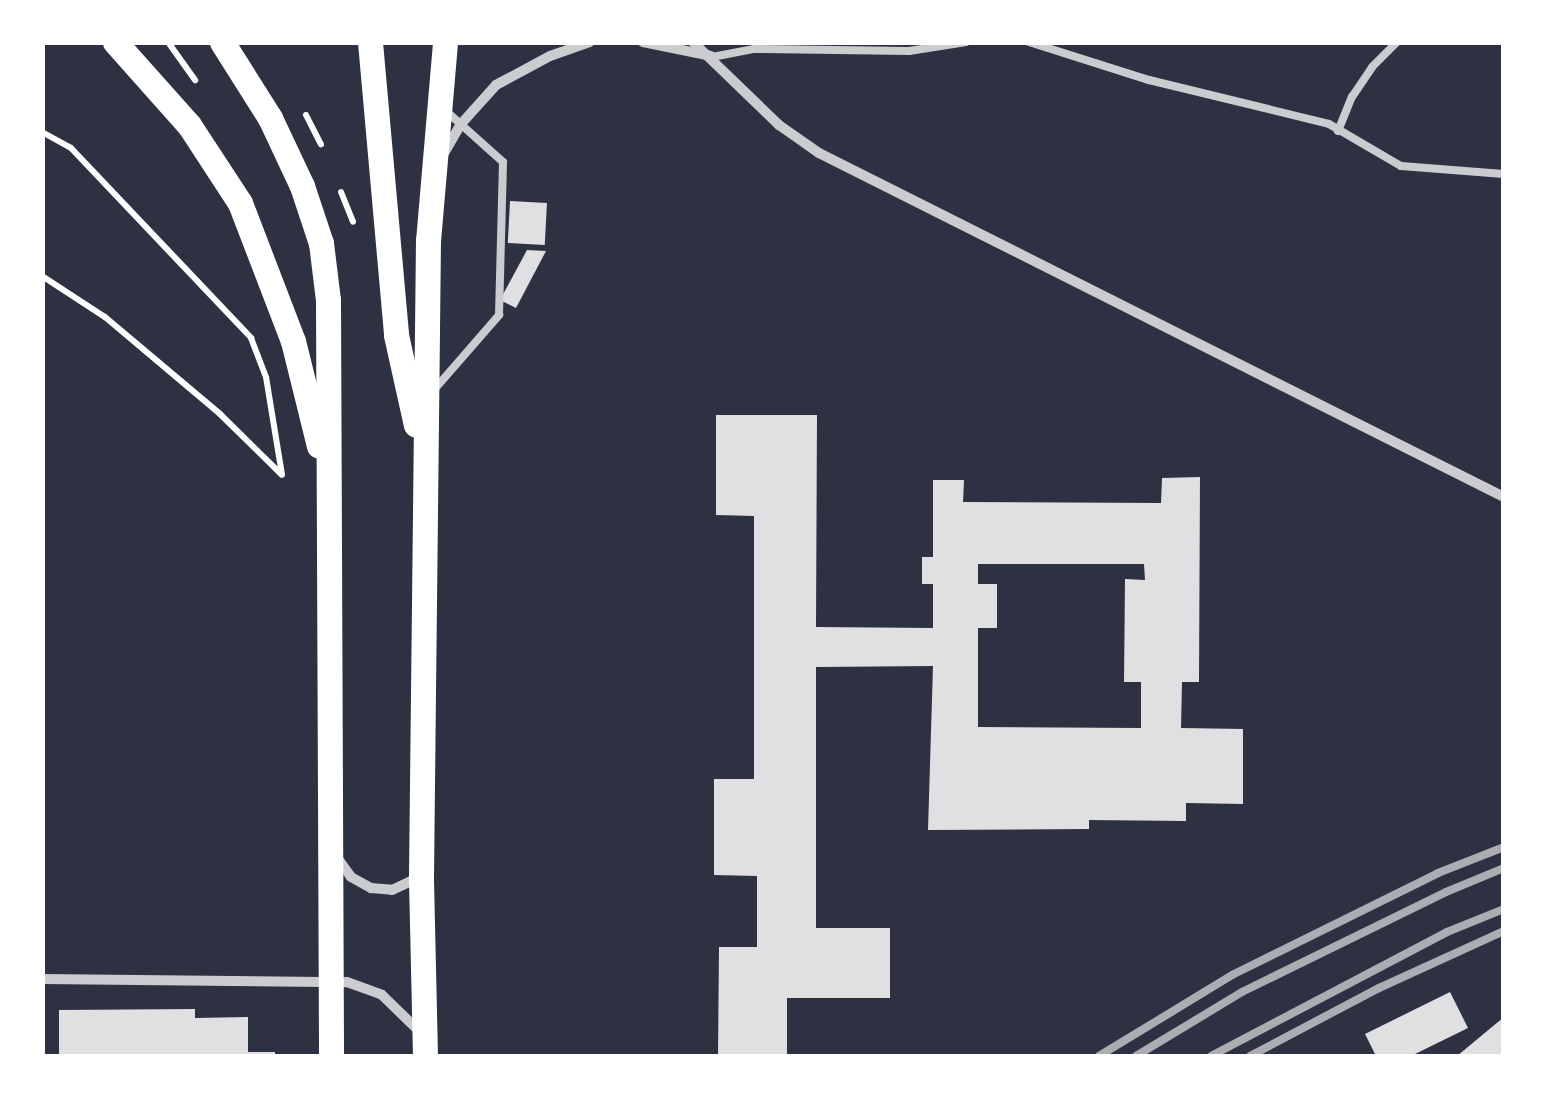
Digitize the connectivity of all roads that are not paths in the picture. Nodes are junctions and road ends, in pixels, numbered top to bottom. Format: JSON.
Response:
{"nodes":[{"id":1,"x":115,"y":42,"type":"edge"},
{"id":2,"x":222,"y":42,"type":"edge"},
{"id":3,"x":370,"y":42,"type":"edge"},
{"id":4,"x":445,"y":42,"type":"edge"},
{"id":5,"x":590,"y":42,"type":"edge"},
{"id":6,"x":643,"y":42,"type":"edge"},
{"id":7,"x":693,"y":42,"type":"edge"},
{"id":8,"x":966,"y":42,"type":"edge"},
{"id":9,"x":1029,"y":42,"type":"edge"},
{"id":10,"x":1397,"y":42,"type":"edge"},
{"id":11,"x":712,"y":56,"type":"junction"},
{"id":12,"x":438,"y":105,"type":"junction"},
{"id":13,"x":461,"y":124,"type":"junction"},
{"id":14,"x":1338,"y":131,"type":"junction"},
{"id":15,"x":432,"y":173,"type":"junction"},
{"id":16,"x":1504,"y":174,"type":"edge"},
{"id":17,"x":426,"y":399,"type":"junction"},
{"id":18,"x":426,"y":474,"type":"junction"},
{"id":19,"x":328,"y":484,"type":"junction"},
{"id":20,"x":1504,"y":497,"type":"edge"},
{"id":21,"x":327,"y":841,"type":"junction"},
{"id":22,"x":422,"y":876,"type":"junction"},
{"id":23,"x":42,"y":979,"type":"edge"},
{"id":24,"x":330,"y":982,"type":"junction"},
{"id":25,"x":425,"y":1047,"type":"edge"},
{"id":26,"x":331,"y":1056,"type":"edge"}],
"edges":[{"from":1,"to":19,"type":"main road"},
{"from":2,"to":19,"type":"main road"},
{"from":3,"to":18,"type":"main road"},
{"from":4,"to":12,"type":"main road"},
{"from":5,"to":13,"type":"street"},
{"from":6,"to":11,"type":"street"},
{"from":7,"to":11,"type":"street"},
{"from":8,"to":11,"type":"lane"},
{"from":9,"to":14,"type":"lane"},
{"from":10,"to":14,"type":"lane"},
{"from":11,"to":20,"type":"street"},
{"from":12,"to":13,"type":"lane"},
{"from":12,"to":15,"type":"main road"},
{"from":13,"to":15,"type":"street"},
{"from":13,"to":17,"type":"lane"},
{"from":14,"to":16,"type":"lane"},
{"from":15,"to":17,"type":"main road"},
{"from":17,"to":18,"type":"main road"},
{"from":18,"to":22,"type":"main road"},
{"from":19,"to":21,"type":"main road"},
{"from":21,"to":22,"type":"street"},
{"from":21,"to":24,"type":"main road"},
{"from":22,"to":25,"type":"main road"},
{"from":23,"to":24,"type":"street"},
{"from":24,"to":25,"type":"street"},
{"from":24,"to":26,"type":"main road"}]}
